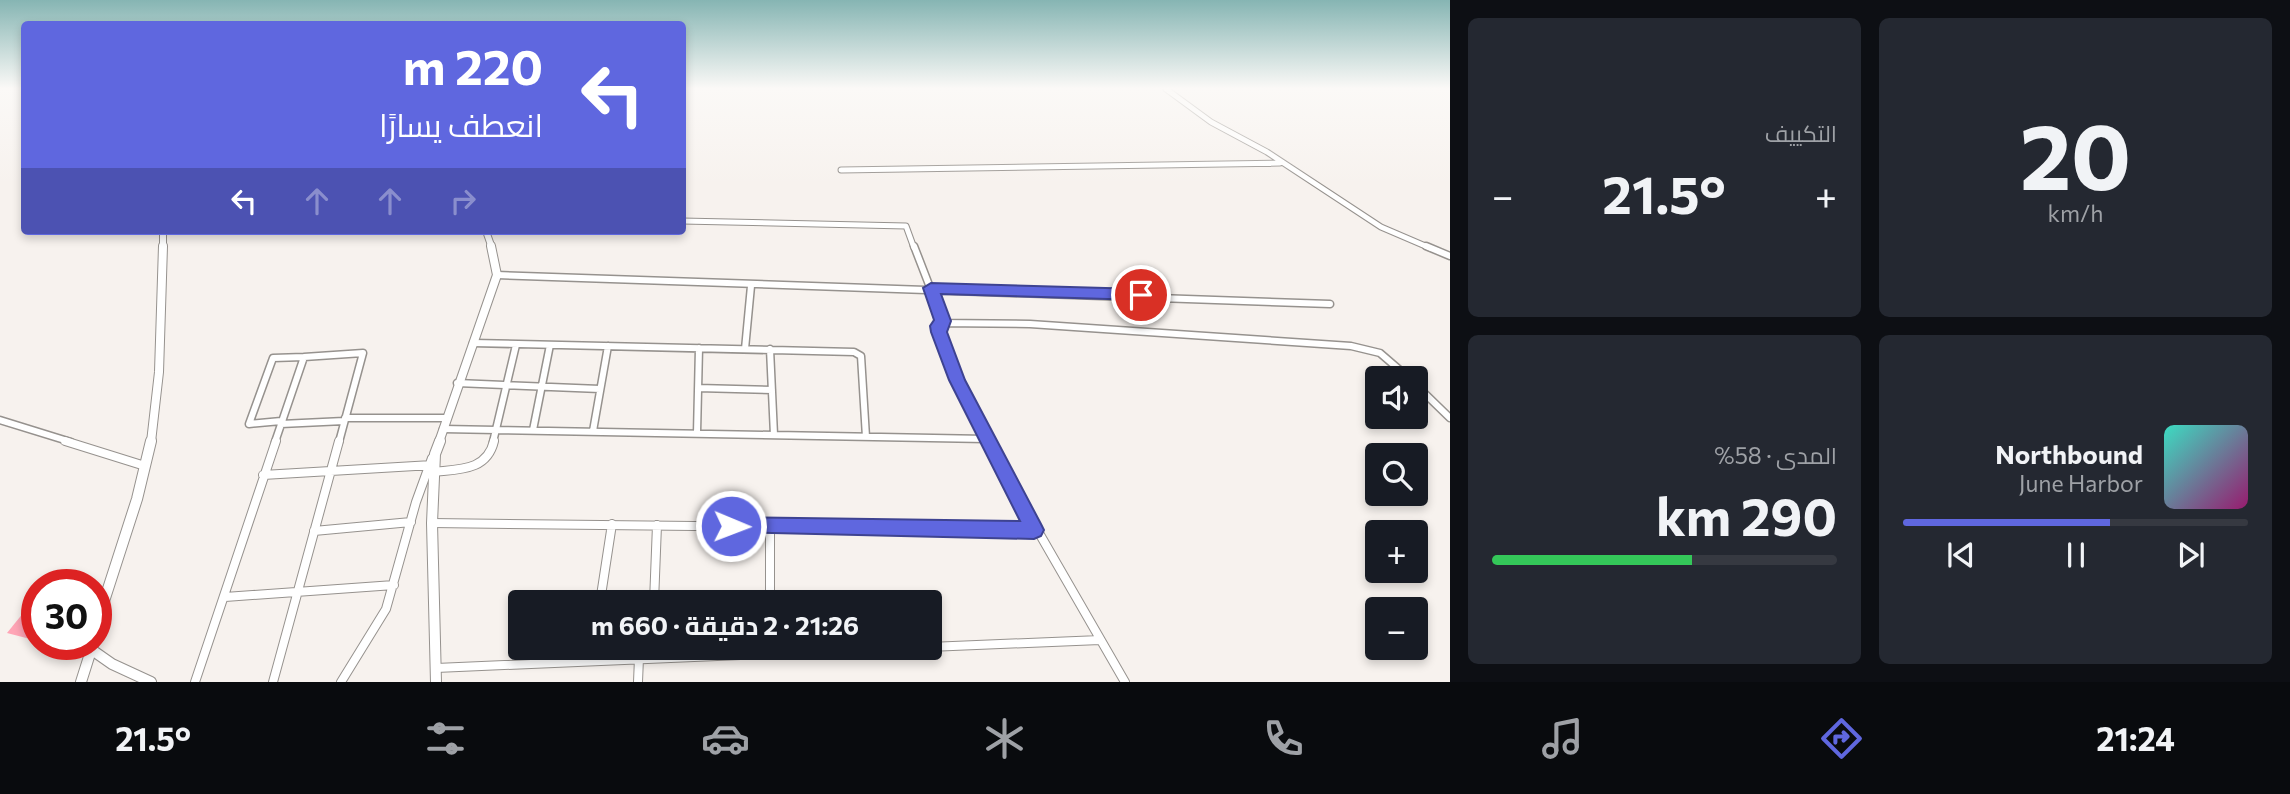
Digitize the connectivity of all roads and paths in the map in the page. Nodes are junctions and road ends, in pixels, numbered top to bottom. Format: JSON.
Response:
{"nodes":[{"id":1,"x":1209,"y":121,"type":"edge"},
{"id":2,"x":1280,"y":163,"type":"junction"},
{"id":3,"x":841,"y":170,"type":"dead end"},
{"id":4,"x":686,"y":221,"type":"edge"},
{"id":5,"x":163,"y":235,"type":"edge"},
{"id":6,"x":487,"y":235,"type":"edge"},
{"id":7,"x":1450,"y":256,"type":"edge"},
{"id":8,"x":497,"y":275,"type":"junction"},
{"id":9,"x":751,"y":286,"type":"junction"},
{"id":10,"x":931,"y":288,"type":"junction"},
{"id":11,"x":1330,"y":304,"type":"dead end"},
{"id":12,"x":943,"y":321,"type":"junction"},
{"id":13,"x":473,"y":344,"type":"junction"},
{"id":14,"x":516,"y":345,"type":"junction"},
{"id":15,"x":550,"y":345,"type":"junction"},
{"id":16,"x":608,"y":346,"type":"junction"},
{"id":17,"x":698,"y":348,"type":"junction"},
{"id":18,"x":745,"y":349,"type":"junction"},
{"id":19,"x":771,"y":349,"type":"junction"},
{"id":20,"x":304,"y":358,"type":"junction"},
{"id":21,"x":1395,"y":366,"type":"edge"},
{"id":22,"x":457,"y":383,"type":"junction"},
{"id":23,"x":506,"y":385,"type":"junction"},
{"id":24,"x":542,"y":387,"type":"junction"},
{"id":25,"x":698,"y":388,"type":"junction"},
{"id":26,"x":600,"y":389,"type":"junction"},
{"id":27,"x":772,"y":390,"type":"junction"},
{"id":28,"x":1428,"y":397,"type":"edge"},
{"id":29,"x":447,"y":418,"type":"junction"},
{"id":30,"x":1450,"y":418,"type":"edge"},
{"id":31,"x":0,"y":420,"type":"edge"},
{"id":32,"x":345,"y":420,"type":"junction"},
{"id":33,"x":281,"y":423,"type":"junction"},
{"id":34,"x":443,"y":429,"type":"junction"},
{"id":35,"x":495,"y":429,"type":"junction"},
{"id":36,"x":533,"y":430,"type":"junction"},
{"id":37,"x":593,"y":431,"type":"junction"},
{"id":38,"x":697,"y":433,"type":"junction"},
{"id":39,"x":774,"y":435,"type":"junction"},
{"id":40,"x":866,"y":437,"type":"junction"},
{"id":41,"x":986,"y":439,"type":"junction"},
{"id":42,"x":145,"y":466,"type":"junction"},
{"id":43,"x":432,"y":468,"type":"junction"},
{"id":44,"x":331,"y":471,"type":"junction"},
{"id":45,"x":263,"y":475,"type":"junction"},
{"id":46,"x":411,"y":522,"type":"junction"},
{"id":47,"x":432,"y":523,"type":"junction"},
{"id":48,"x":612,"y":523,"type":"junction"},
{"id":49,"x":657,"y":525,"type":"junction"},
{"id":50,"x":769,"y":526,"type":"junction"},
{"id":51,"x":1034,"y":530,"type":"junction"},
{"id":52,"x":314,"y":531,"type":"junction"},
{"id":53,"x":112,"y":574,"type":"edge"},
{"id":54,"x":394,"y":585,"type":"junction"},
{"id":55,"x":602,"y":590,"type":"edge"},
{"id":56,"x":654,"y":590,"type":"edge"},
{"id":57,"x":770,"y":590,"type":"edge"},
{"id":58,"x":298,"y":592,"type":"junction"},
{"id":59,"x":225,"y":597,"type":"junction"},
{"id":60,"x":1100,"y":640,"type":"junction"},
{"id":61,"x":942,"y":646,"type":"edge"},
{"id":62,"x":88,"y":660,"type":"edge"},
{"id":63,"x":107,"y":660,"type":"edge"},
{"id":64,"x":591,"y":660,"type":"edge"},
{"id":65,"x":639,"y":660,"type":"edge"},
{"id":66,"x":436,"y":668,"type":"junction"},
{"id":67,"x":81,"y":682,"type":"edge"},
{"id":68,"x":151,"y":682,"type":"edge"},
{"id":69,"x":195,"y":682,"type":"edge"},
{"id":70,"x":273,"y":682,"type":"edge"},
{"id":71,"x":341,"y":682,"type":"edge"},
{"id":72,"x":436,"y":682,"type":"edge"},
{"id":73,"x":638,"y":682,"type":"edge"},
{"id":74,"x":1125,"y":682,"type":"edge"}],
"edges":[{"from":1,"to":2,"type":"street"},
{"from":2,"to":3,"type":"street"},
{"from":2,"to":7,"type":"street"},
{"from":4,"to":10,"type":"street"},
{"from":5,"to":42,"type":"street"},
{"from":6,"to":8,"type":"street"},
{"from":8,"to":9,"type":"street"},
{"from":8,"to":13,"type":"street"},
{"from":9,"to":10,"type":"street"},
{"from":9,"to":18,"type":"street"},
{"from":10,"to":11,"type":"street"},
{"from":10,"to":12,"type":"street"},
{"from":12,"to":21,"type":"street"},
{"from":12,"to":41,"type":"street"},
{"from":13,"to":14,"type":"street"},
{"from":13,"to":22,"type":"street"},
{"from":14,"to":15,"type":"street"},
{"from":14,"to":23,"type":"street"},
{"from":15,"to":16,"type":"street"},
{"from":15,"to":24,"type":"street"},
{"from":16,"to":17,"type":"street"},
{"from":16,"to":26,"type":"street"},
{"from":17,"to":18,"type":"street"},
{"from":17,"to":25,"type":"street"},
{"from":18,"to":19,"type":"street"},
{"from":19,"to":27,"type":"street"},
{"from":19,"to":40,"type":"street"},
{"from":20,"to":32,"type":"street"},
{"from":20,"to":33,"type":"street"},
{"from":20,"to":33,"type":"street"},
{"from":22,"to":23,"type":"street"},
{"from":22,"to":29,"type":"street"},
{"from":23,"to":24,"type":"street"},
{"from":23,"to":35,"type":"street"},
{"from":24,"to":26,"type":"street"},
{"from":24,"to":36,"type":"street"},
{"from":25,"to":27,"type":"street"},
{"from":25,"to":38,"type":"street"},
{"from":26,"to":37,"type":"street"},
{"from":27,"to":39,"type":"street"},
{"from":28,"to":30,"type":"street"},
{"from":29,"to":32,"type":"street"},
{"from":29,"to":34,"type":"street"},
{"from":31,"to":42,"type":"street"},
{"from":32,"to":33,"type":"street"},
{"from":32,"to":44,"type":"street"},
{"from":33,"to":45,"type":"street"},
{"from":34,"to":35,"type":"street"},
{"from":34,"to":43,"type":"street"},
{"from":35,"to":36,"type":"street"},
{"from":35,"to":43,"type":"street"},
{"from":36,"to":37,"type":"street"},
{"from":37,"to":38,"type":"street"},
{"from":38,"to":39,"type":"street"},
{"from":39,"to":40,"type":"street"},
{"from":40,"to":41,"type":"street"},
{"from":41,"to":51,"type":"street"},
{"from":42,"to":53,"type":"street"},
{"from":43,"to":44,"type":"street"},
{"from":43,"to":46,"type":"street"},
{"from":43,"to":47,"type":"street"},
{"from":44,"to":45,"type":"street"},
{"from":44,"to":52,"type":"street"},
{"from":45,"to":59,"type":"street"},
{"from":46,"to":52,"type":"street"},
{"from":46,"to":54,"type":"street"},
{"from":47,"to":48,"type":"street"},
{"from":47,"to":66,"type":"street"},
{"from":48,"to":49,"type":"street"},
{"from":48,"to":55,"type":"street"},
{"from":49,"to":50,"type":"street"},
{"from":49,"to":56,"type":"street"},
{"from":50,"to":51,"type":"street"},
{"from":50,"to":57,"type":"street"},
{"from":51,"to":60,"type":"street"},
{"from":52,"to":58,"type":"street"},
{"from":54,"to":58,"type":"street"},
{"from":54,"to":71,"type":"street"},
{"from":58,"to":59,"type":"street"},
{"from":58,"to":70,"type":"street"},
{"from":59,"to":69,"type":"street"},
{"from":60,"to":61,"type":"street"},
{"from":60,"to":74,"type":"street"},
{"from":62,"to":67,"type":"street"},
{"from":63,"to":68,"type":"street"},
{"from":64,"to":66,"type":"street"},
{"from":65,"to":73,"type":"street"},
{"from":66,"to":72,"type":"street"}]}
